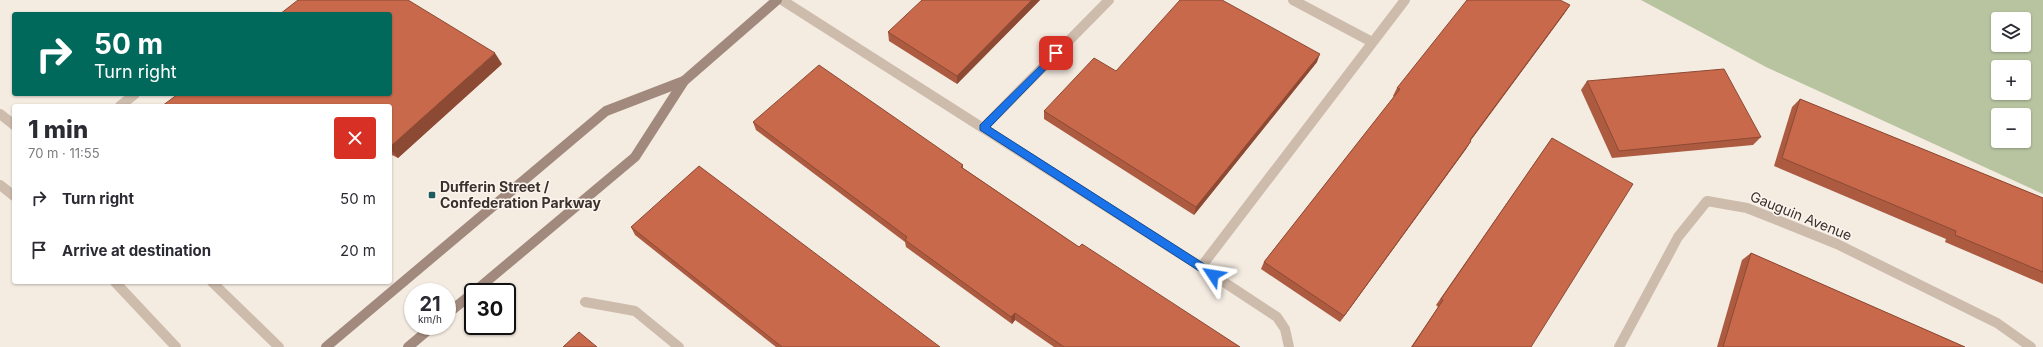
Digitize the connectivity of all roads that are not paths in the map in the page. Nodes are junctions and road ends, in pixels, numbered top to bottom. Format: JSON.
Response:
{"nodes":[{"id":1,"x":777,"y":0,"type":"edge"},
{"id":2,"x":782,"y":0,"type":"edge"},
{"id":3,"x":1109,"y":0,"type":"edge"},
{"id":4,"x":1292,"y":0,"type":"edge"},
{"id":5,"x":1405,"y":0,"type":"edge"},
{"id":6,"x":1372,"y":42,"type":"junction"},
{"id":7,"x":684,"y":81,"type":"junction"},
{"id":8,"x":133,"y":96,"type":"edge"},
{"id":9,"x":123,"y":104,"type":"edge"},
{"id":10,"x":0,"y":114,"type":"edge"},
{"id":11,"x":12,"y":123,"type":"edge"},
{"id":12,"x":983,"y":128,"type":"junction"},
{"id":13,"x":0,"y":185,"type":"edge"},
{"id":14,"x":12,"y":194,"type":"edge"},
{"id":15,"x":1201,"y":267,"type":"junction"},
{"id":16,"x":484,"y":283,"type":"edge"},
{"id":17,"x":117,"y":284,"type":"edge"},
{"id":18,"x":214,"y":284,"type":"edge"},
{"id":19,"x":464,"y":300,"type":"edge"},
{"id":20,"x":585,"y":302,"type":"dead end"},
{"id":21,"x":456,"y":306,"type":"edge"},
{"id":22,"x":422,"y":335,"type":"edge"},
{"id":23,"x":2031,"y":346,"type":"edge"},
{"id":24,"x":176,"y":347,"type":"edge"},
{"id":25,"x":279,"y":347,"type":"edge"},
{"id":26,"x":326,"y":347,"type":"edge"},
{"id":27,"x":408,"y":347,"type":"edge"},
{"id":28,"x":679,"y":347,"type":"edge"},
{"id":29,"x":1289,"y":347,"type":"edge"},
{"id":30,"x":1619,"y":347,"type":"edge"}],
"edges":[{"from":1,"to":7,"type":"main road"},
{"from":2,"to":12,"type":"street"},
{"from":3,"to":12,"type":"street"},
{"from":4,"to":6,"type":"street"},
{"from":5,"to":6,"type":"street"},
{"from":6,"to":15,"type":"street"},
{"from":7,"to":16,"type":"main road"},
{"from":7,"to":26,"type":"main road"},
{"from":8,"to":9,"type":"street"},
{"from":10,"to":11,"type":"street"},
{"from":12,"to":15,"type":"street"},
{"from":13,"to":14,"type":"street"},
{"from":15,"to":29,"type":"street"},
{"from":17,"to":24,"type":"street"},
{"from":18,"to":25,"type":"street"},
{"from":19,"to":21,"type":"main road"},
{"from":20,"to":28,"type":"street"},
{"from":22,"to":27,"type":"main road"},
{"from":23,"to":30,"type":"street","name":"Gauguin Avenue"}]}
